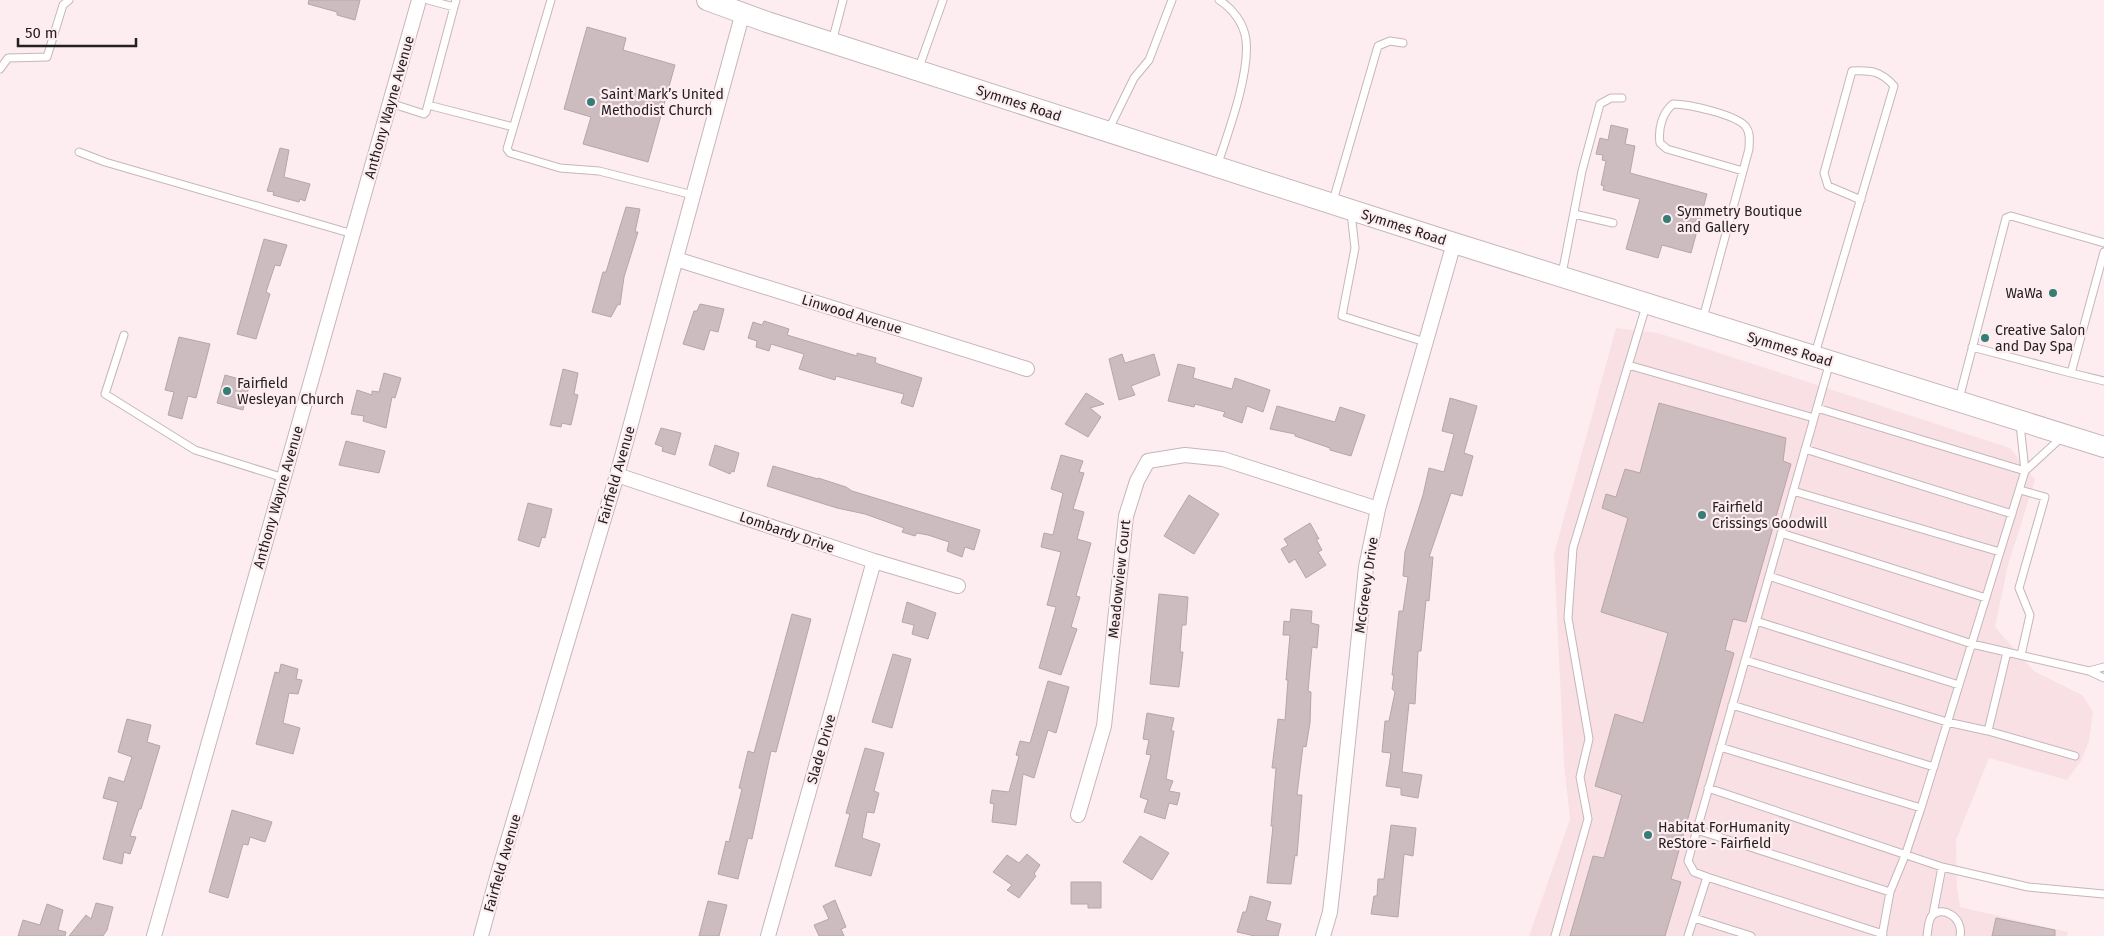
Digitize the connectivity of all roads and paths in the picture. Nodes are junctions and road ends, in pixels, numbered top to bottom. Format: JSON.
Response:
{"nodes":[{"id":1,"x":69,"y":0,"type":"edge"},
{"id":2,"x":419,"y":0,"type":"edge"},
{"id":3,"x":428,"y":0,"type":"edge"},
{"id":4,"x":551,"y":0,"type":"edge"},
{"id":5,"x":707,"y":0,"type":"edge"},
{"id":6,"x":844,"y":0,"type":"edge"},
{"id":7,"x":943,"y":0,"type":"edge"},
{"id":8,"x":1172,"y":0,"type":"edge"},
{"id":9,"x":1219,"y":0,"type":"edge"},
{"id":10,"x":455,"y":4,"type":"edge"},
{"id":11,"x":743,"y":12,"type":"junction"},
{"id":12,"x":832,"y":43,"type":"junction"},
{"id":13,"x":1403,"y":43,"type":"dead end"},
{"id":14,"x":0,"y":69,"type":"edge"},
{"id":15,"x":918,"y":70,"type":"junction"},
{"id":16,"x":1622,"y":98,"type":"dead end"},
{"id":17,"x":390,"y":104,"type":"junction"},
{"id":18,"x":428,"y":105,"type":"junction"},
{"id":19,"x":513,"y":128,"type":"junction"},
{"id":20,"x":1108,"y":132,"type":"junction"},
{"id":21,"x":79,"y":152,"type":"dead end"},
{"id":22,"x":1217,"y":167,"type":"junction"},
{"id":23,"x":1743,"y":171,"type":"junction"},
{"id":24,"x":693,"y":195,"type":"junction"},
{"id":25,"x":1861,"y":200,"type":"junction"},
{"id":26,"x":1341,"y":207,"type":"junction"},
{"id":27,"x":1574,"y":214,"type":"junction"},
{"id":28,"x":1612,"y":223,"type":"dead end"},
{"id":29,"x":353,"y":234,"type":"junction"},
{"id":30,"x":2104,"y":242,"type":"edge"},
{"id":31,"x":1454,"y":243,"type":"junction"},
{"id":32,"x":2104,"y":252,"type":"edge"},
{"id":33,"x":676,"y":259,"type":"junction"},
{"id":34,"x":1562,"y":277,"type":"junction"},
{"id":35,"x":1647,"y":304,"type":"junction"},
{"id":36,"x":1703,"y":321,"type":"junction"},
{"id":37,"x":124,"y":335,"type":"dead end"},
{"id":38,"x":1426,"y":342,"type":"junction"},
{"id":39,"x":1972,"y":347,"type":"junction"},
{"id":40,"x":1822,"y":359,"type":"junction"},
{"id":41,"x":1628,"y":365,"type":"junction"},
{"id":42,"x":1027,"y":369,"type":"dead end"},
{"id":43,"x":2071,"y":372,"type":"junction"},
{"id":44,"x":2104,"y":381,"type":"edge"},
{"id":45,"x":1958,"y":402,"type":"junction"},
{"id":46,"x":1817,"y":408,"type":"junction"},
{"id":47,"x":1814,"y":418,"type":"junction"},
{"id":48,"x":2020,"y":421,"type":"junction"},
{"id":49,"x":2064,"y":435,"type":"junction"},
{"id":50,"x":2104,"y":447,"type":"edge"},
{"id":51,"x":1805,"y":449,"type":"junction"},
{"id":52,"x":2025,"y":471,"type":"junction"},
{"id":53,"x":617,"y":475,"type":"junction"},
{"id":54,"x":284,"y":478,"type":"junction"},
{"id":55,"x":2020,"y":490,"type":"junction"},
{"id":56,"x":1793,"y":491,"type":"junction"},
{"id":57,"x":1378,"y":509,"type":"junction"},
{"id":58,"x":2012,"y":514,"type":"junction"},
{"id":59,"x":1781,"y":533,"type":"junction"},
{"id":60,"x":2000,"y":552,"type":"junction"},
{"id":61,"x":874,"y":561,"type":"junction"},
{"id":62,"x":1769,"y":576,"type":"junction"},
{"id":63,"x":958,"y":586,"type":"dead end"},
{"id":64,"x":1986,"y":598,"type":"junction"},
{"id":65,"x":1756,"y":621,"type":"junction"},
{"id":66,"x":1972,"y":644,"type":"junction"},
{"id":67,"x":2007,"y":652,"type":"junction"},
{"id":68,"x":2021,"y":655,"type":"junction"},
{"id":69,"x":1745,"y":660,"type":"junction"},
{"id":70,"x":2104,"y":667,"type":"edge"},
{"id":71,"x":2089,"y":671,"type":"junction"},
{"id":72,"x":2104,"y":678,"type":"edge"},
{"id":73,"x":1959,"y":685,"type":"junction"},
{"id":74,"x":1732,"y":705,"type":"junction"},
{"id":75,"x":1947,"y":722,"type":"junction"},
{"id":76,"x":1988,"y":731,"type":"junction"},
{"id":77,"x":1720,"y":747,"type":"junction"},
{"id":78,"x":2075,"y":756,"type":"dead end"},
{"id":79,"x":1934,"y":767,"type":"junction"},
{"id":80,"x":1708,"y":788,"type":"junction"},
{"id":81,"x":1920,"y":808,"type":"junction"},
{"id":82,"x":1078,"y":815,"type":"dead end"},
{"id":83,"x":1696,"y":830,"type":"junction"},
{"id":84,"x":1906,"y":853,"type":"junction"},
{"id":85,"x":1942,"y":867,"type":"junction"},
{"id":86,"x":1707,"y":877,"type":"junction"},
{"id":87,"x":1890,"y":892,"type":"junction"},
{"id":88,"x":2104,"y":894,"type":"edge"},
{"id":89,"x":1934,"y":914,"type":"junction"},
{"id":90,"x":1694,"y":918,"type":"junction"},
{"id":91,"x":1883,"y":935,"type":"edge"},
{"id":92,"x":154,"y":936,"type":"edge"},
{"id":93,"x":482,"y":936,"type":"edge"},
{"id":94,"x":768,"y":936,"type":"edge"},
{"id":95,"x":1323,"y":936,"type":"edge"},
{"id":96,"x":1555,"y":936,"type":"edge"},
{"id":97,"x":1688,"y":936,"type":"edge"},
{"id":98,"x":1752,"y":936,"type":"edge"},
{"id":99,"x":1927,"y":936,"type":"edge"},
{"id":100,"x":1960,"y":936,"type":"edge"}],
"edges":[{"from":1,"to":14,"type":"lane"},
{"from":2,"to":17,"type":"street","name":"Anthony Wayne Avenue"},
{"from":3,"to":10,"type":"lane"},
{"from":4,"to":19,"type":"lane"},
{"from":5,"to":11,"type":"main road","name":"Symmes Road"},
{"from":6,"to":12,"type":"lane"},
{"from":7,"to":15,"type":"lane"},
{"from":8,"to":20,"type":"lane"},
{"from":9,"to":22,"type":"lane"},
{"from":10,"to":18,"type":"lane"},
{"from":11,"to":12,"type":"main road","name":"Symmes Road"},
{"from":11,"to":24,"type":"street","name":"Fairfield Avenue"},
{"from":12,"to":15,"type":"main road","name":"Symmes Road"},
{"from":13,"to":26,"type":"lane"},
{"from":15,"to":20,"type":"main road","name":"Symmes Road"},
{"from":16,"to":27,"type":"lane"},
{"from":17,"to":18,"type":"lane"},
{"from":17,"to":29,"type":"street","name":"Anthony Wayne Avenue"},
{"from":18,"to":19,"type":"lane"},
{"from":19,"to":24,"type":"lane"},
{"from":20,"to":22,"type":"main road","name":"Symmes Road"},
{"from":21,"to":29,"type":"lane"},
{"from":22,"to":26,"type":"main road","name":"Symmes Road"},
{"from":23,"to":23,"type":"lane"},
{"from":23,"to":36,"type":"lane"},
{"from":24,"to":33,"type":"street","name":"Fairfield Avenue"},
{"from":25,"to":25,"type":"lane"},
{"from":25,"to":40,"type":"lane"},
{"from":26,"to":31,"type":"main road","name":"Symmes Road"},
{"from":26,"to":38,"type":"lane"},
{"from":27,"to":28,"type":"lane"},
{"from":27,"to":34,"type":"lane"},
{"from":29,"to":54,"type":"street","name":"Anthony Wayne Avenue"},
{"from":30,"to":39,"type":"lane"},
{"from":31,"to":34,"type":"main road","name":"Symmes Road"},
{"from":31,"to":38,"type":"street","name":"McGreevy Drive"},
{"from":32,"to":43,"type":"lane"},
{"from":33,"to":42,"type":"street","name":"Linwood Avenue"},
{"from":33,"to":53,"type":"street","name":"Fairfield Avenue"},
{"from":34,"to":35,"type":"main road","name":"Symmes Road"},
{"from":35,"to":36,"type":"main road","name":"Symmes Road"},
{"from":35,"to":41,"type":"lane"},
{"from":36,"to":40,"type":"main road","name":"Symmes Road"},
{"from":37,"to":54,"type":"lane"},
{"from":38,"to":57,"type":"street","name":"McGreevy Drive"},
{"from":39,"to":43,"type":"lane"},
{"from":39,"to":45,"type":"lane"},
{"from":40,"to":45,"type":"main road","name":"Symmes Road"},
{"from":40,"to":46,"type":"lane"},
{"from":41,"to":47,"type":"lane"},
{"from":41,"to":96,"type":"lane"},
{"from":43,"to":44,"type":"lane"},
{"from":45,"to":48,"type":"main road","name":"Symmes Road"},
{"from":46,"to":47,"type":"lane"},
{"from":46,"to":52,"type":"lane"},
{"from":47,"to":51,"type":"lane"},
{"from":48,"to":49,"type":"main road","name":"Symmes Road"},
{"from":48,"to":52,"type":"lane"},
{"from":49,"to":50,"type":"main road","name":"Symmes Road"},
{"from":49,"to":52,"type":"lane"},
{"from":51,"to":56,"type":"lane"},
{"from":51,"to":58,"type":"lane"},
{"from":52,"to":55,"type":"lane"},
{"from":53,"to":61,"type":"street","name":"Lombardy Drive"},
{"from":53,"to":93,"type":"street","name":"Fairfield Avenue"},
{"from":54,"to":92,"type":"street","name":"Anthony Wayne Avenue"},
{"from":55,"to":58,"type":"lane"},
{"from":55,"to":68,"type":"lane"},
{"from":56,"to":59,"type":"lane"},
{"from":56,"to":60,"type":"lane"},
{"from":57,"to":82,"type":"street","name":"Meadowview Court"},
{"from":57,"to":95,"type":"street","name":"McGreevy Drive"},
{"from":58,"to":60,"type":"lane"},
{"from":59,"to":62,"type":"lane"},
{"from":59,"to":64,"type":"lane"},
{"from":60,"to":64,"type":"lane"},
{"from":61,"to":63,"type":"street","name":"Lombardy Drive"},
{"from":61,"to":94,"type":"street","name":"Slade Drive"},
{"from":62,"to":65,"type":"lane"},
{"from":62,"to":66,"type":"lane"},
{"from":64,"to":66,"type":"lane"},
{"from":65,"to":69,"type":"lane"},
{"from":65,"to":73,"type":"lane"},
{"from":66,"to":67,"type":"lane"},
{"from":66,"to":73,"type":"lane"},
{"from":67,"to":68,"type":"lane"},
{"from":67,"to":76,"type":"lane"},
{"from":68,"to":71,"type":"lane"},
{"from":69,"to":74,"type":"lane"},
{"from":69,"to":75,"type":"lane"},
{"from":70,"to":71,"type":"lane"},
{"from":71,"to":72,"type":"lane"},
{"from":73,"to":75,"type":"lane"},
{"from":74,"to":77,"type":"lane"},
{"from":74,"to":79,"type":"lane"},
{"from":75,"to":76,"type":"lane"},
{"from":75,"to":79,"type":"lane"},
{"from":76,"to":78,"type":"lane"},
{"from":77,"to":80,"type":"lane"},
{"from":77,"to":81,"type":"lane"},
{"from":79,"to":81,"type":"lane"},
{"from":80,"to":83,"type":"lane"},
{"from":80,"to":84,"type":"lane"},
{"from":81,"to":84,"type":"lane"},
{"from":83,"to":86,"type":"lane"},
{"from":83,"to":87,"type":"lane"},
{"from":84,"to":85,"type":"lane"},
{"from":84,"to":87,"type":"lane"},
{"from":85,"to":88,"type":"lane"},
{"from":85,"to":89,"type":"lane"},
{"from":86,"to":90,"type":"lane"},
{"from":86,"to":91,"type":"lane"},
{"from":87,"to":91,"type":"lane"},
{"from":89,"to":99,"type":"lane"},
{"from":89,"to":100,"type":"lane"},
{"from":90,"to":97,"type":"lane"},
{"from":90,"to":98,"type":"lane"}]}
